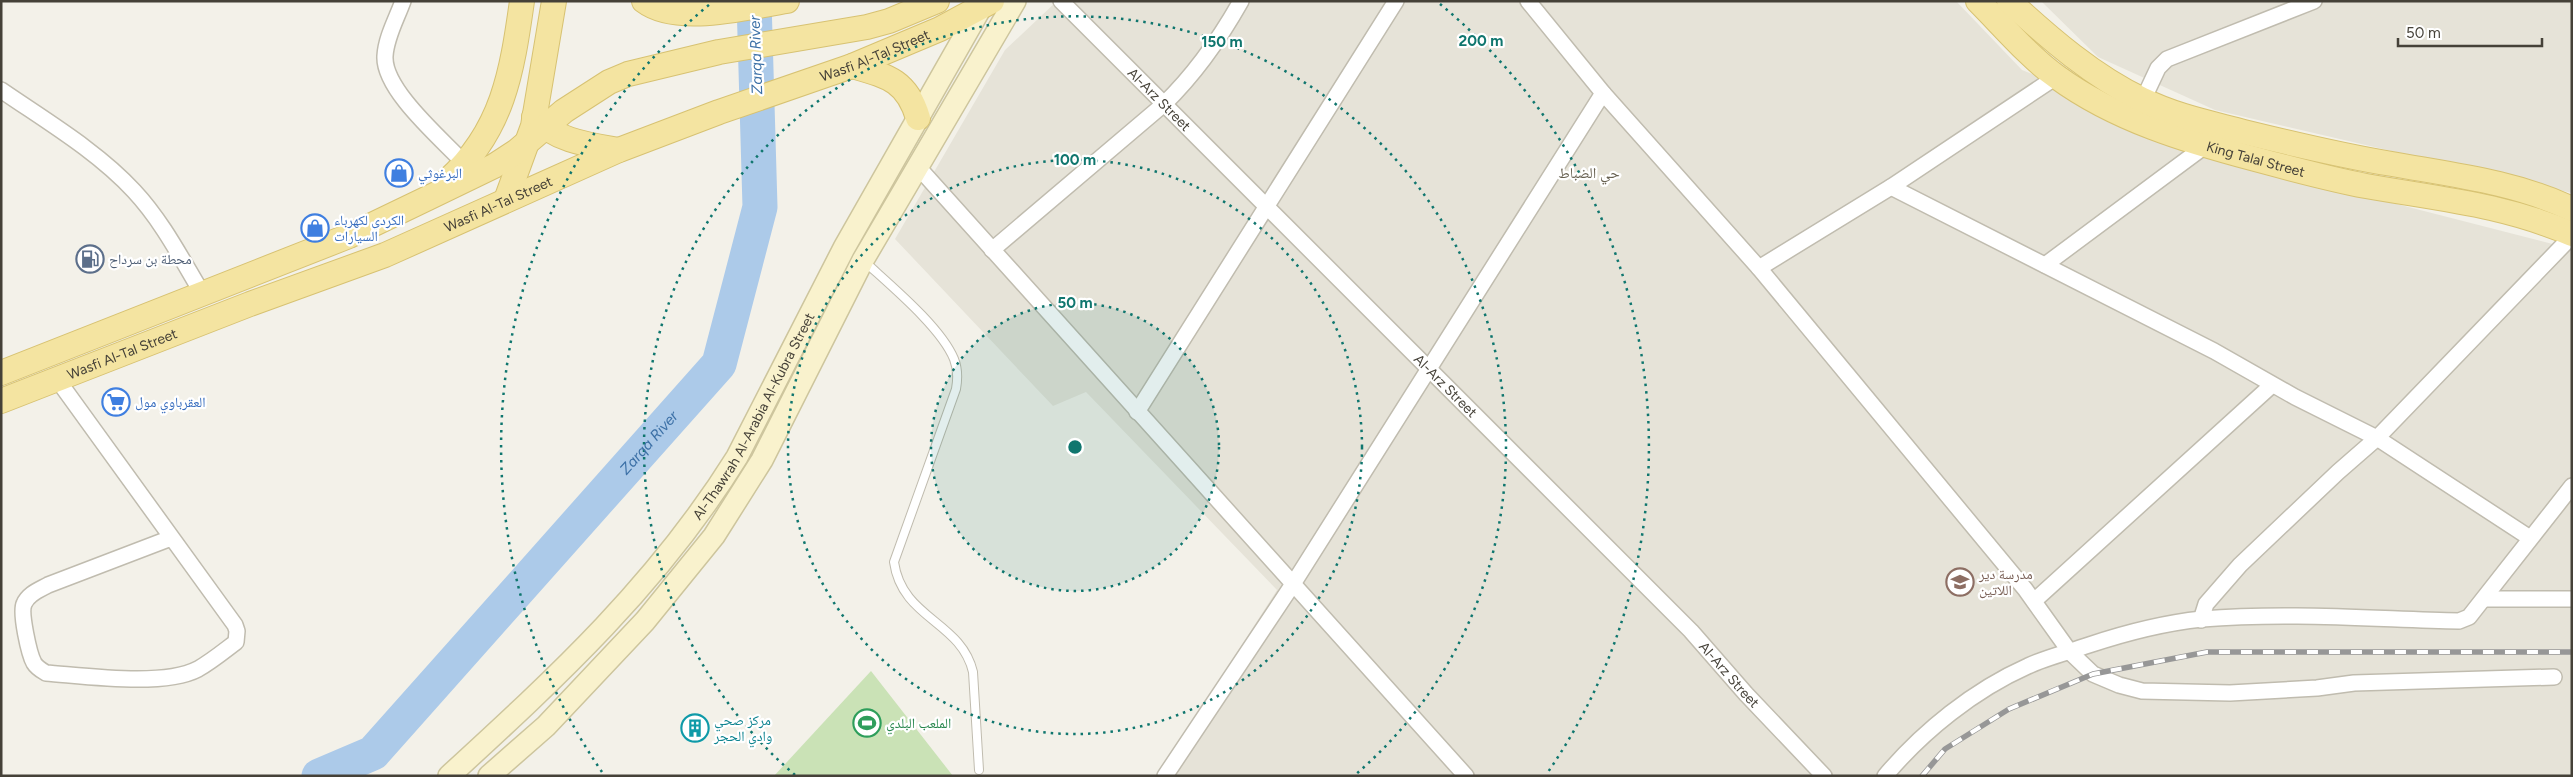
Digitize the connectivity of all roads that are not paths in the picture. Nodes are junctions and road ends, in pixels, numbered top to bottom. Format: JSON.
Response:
{"nodes":[{"id":1,"x":403,"y":1,"type":"edge"},
{"id":2,"x":522,"y":1,"type":"edge"},
{"id":3,"x":554,"y":1,"type":"edge"},
{"id":4,"x":644,"y":1,"type":"edge"},
{"id":5,"x":787,"y":1,"type":"edge"},
{"id":6,"x":937,"y":1,"type":"edge"},
{"id":7,"x":1015,"y":1,"type":"edge"},
{"id":8,"x":1061,"y":1,"type":"edge"},
{"id":9,"x":1241,"y":1,"type":"edge"},
{"id":10,"x":1396,"y":1,"type":"edge"},
{"id":11,"x":1528,"y":1,"type":"edge"},
{"id":12,"x":1978,"y":1,"type":"edge"},
{"id":13,"x":2009,"y":1,"type":"edge"},
{"id":14,"x":2314,"y":1,"type":"edge"},
{"id":15,"x":986,"y":3,"type":"edge"},
{"id":16,"x":516,"y":44,"type":"junction"},
{"id":17,"x":852,"y":66,"type":"junction"},
{"id":18,"x":2056,"y":76,"type":"junction"},
{"id":19,"x":1,"y":90,"type":"edge"},
{"id":20,"x":1603,"y":93,"type":"junction"},
{"id":21,"x":2143,"y":100,"type":"junction"},
{"id":22,"x":1164,"y":104,"type":"junction"},
{"id":23,"x":918,"y":118,"type":"junction"},
{"id":24,"x":536,"y":129,"type":"junction"},
{"id":25,"x":2205,"y":146,"type":"junction"},
{"id":26,"x":619,"y":150,"type":"junction"},
{"id":27,"x":465,"y":164,"type":"junction"},
{"id":28,"x":919,"y":168,"type":"junction"},
{"id":29,"x":1891,"y":187,"type":"junction"},
{"id":30,"x":428,"y":198,"type":"junction"},
{"id":31,"x":506,"y":200,"type":"junction"},
{"id":32,"x":1265,"y":208,"type":"junction"},
{"id":33,"x":2572,"y":209,"type":"edge"},
{"id":34,"x":2572,"y":235,"type":"edge"},
{"id":35,"x":992,"y":250,"type":"junction"},
{"id":36,"x":863,"y":260,"type":"junction"},
{"id":37,"x":2044,"y":265,"type":"junction"},
{"id":38,"x":1759,"y":268,"type":"junction"},
{"id":39,"x":202,"y":293,"type":"junction"},
{"id":40,"x":1427,"y":370,"type":"junction"},
{"id":41,"x":1,"y":373,"type":"edge"},
{"id":42,"x":57,"y":379,"type":"junction"},
{"id":43,"x":2272,"y":384,"type":"junction"},
{"id":44,"x":1,"y":401,"type":"edge"},
{"id":45,"x":1137,"y":412,"type":"junction"},
{"id":46,"x":2377,"y":438,"type":"junction"},
{"id":47,"x":2572,"y":486,"type":"edge"},
{"id":48,"x":171,"y":538,"type":"junction"},
{"id":49,"x":2530,"y":538,"type":"junction"},
{"id":50,"x":1293,"y":584,"type":"junction"},
{"id":51,"x":2485,"y":599,"type":"junction"},
{"id":52,"x":2572,"y":599,"type":"edge"},
{"id":53,"x":2034,"y":601,"type":"junction"},
{"id":54,"x":2200,"y":620,"type":"junction"},
{"id":55,"x":2070,"y":652,"type":"junction"},
{"id":56,"x":2554,"y":677,"type":"dead end"},
{"id":57,"x":979,"y":770,"type":"dead end"},
{"id":58,"x":449,"y":776,"type":"edge"},
{"id":59,"x":489,"y":776,"type":"edge"},
{"id":60,"x":1165,"y":776,"type":"edge"},
{"id":61,"x":1466,"y":776,"type":"edge"},
{"id":62,"x":1824,"y":776,"type":"edge"},
{"id":63,"x":1885,"y":776,"type":"edge"}],
"edges":[{"from":1,"to":27,"type":"street"},
{"from":2,"to":16,"type":"main road"},
{"from":3,"to":24,"type":"main road"},
{"from":4,"to":5,"type":"main road"},
{"from":6,"to":24,"type":"main road","name":"Wasfi Al-Tal Street"},
{"from":7,"to":28,"type":"main road","name":"Al-Thawrah Al-Arabia Al-Kubra Street"},
{"from":8,"to":22,"type":"street","name":"Al-Arz Street"},
{"from":9,"to":22,"type":"street"},
{"from":10,"to":32,"type":"street"},
{"from":11,"to":20,"type":"street"},
{"from":12,"to":18,"type":"main road","name":"King Talal Street"},
{"from":13,"to":21,"type":"main road","name":"King Talal Street"},
{"from":14,"to":21,"type":"street"},
{"from":15,"to":17,"type":"main road","name":"Wasfi Al-Tal Street"},
{"from":15,"to":23,"type":"main road","name":"Al-Thawrah Al-Arabia Al-Kubra Street"},
{"from":16,"to":24,"type":"main road"},
{"from":16,"to":27,"type":"main road"},
{"from":17,"to":23,"type":"main road"},
{"from":17,"to":26,"type":"main road","name":"Wasfi Al-Tal Street"},
{"from":18,"to":25,"type":"main road","name":"King Talal Street"},
{"from":18,"to":29,"type":"street"},
{"from":19,"to":39,"type":"street"},
{"from":20,"to":38,"type":"street"},
{"from":20,"to":40,"type":"street"},
{"from":21,"to":33,"type":"main road","name":"King Talal Street"},
{"from":22,"to":32,"type":"street","name":"Al-Arz Street"},
{"from":22,"to":35,"type":"street"},
{"from":23,"to":58,"type":"main road","name":"Al-Thawrah Al-Arabia Al-Kubra Street"},
{"from":24,"to":26,"type":"main road"},
{"from":24,"to":30,"type":"main road","name":"Wasfi Al-Tal Street"},
{"from":24,"to":31,"type":"main road"},
{"from":25,"to":34,"type":"main road","name":"King Talal Street"},
{"from":25,"to":37,"type":"street"},
{"from":26,"to":31,"type":"main road","name":"Wasfi Al-Tal Street"},
{"from":27,"to":30,"type":"main road"},
{"from":28,"to":35,"type":"street"},
{"from":28,"to":36,"type":"main road","name":"Al-Thawrah Al-Arabia Al-Kubra Street"},
{"from":29,"to":37,"type":"street"},
{"from":29,"to":38,"type":"street"},
{"from":30,"to":39,"type":"main road","name":"Wasfi Al-Tal Street"},
{"from":31,"to":42,"type":"main road","name":"Wasfi Al-Tal Street"},
{"from":32,"to":40,"type":"street","name":"Al-Arz Street"},
{"from":32,"to":45,"type":"street"},
{"from":34,"to":46,"type":"street"},
{"from":35,"to":45,"type":"street"},
{"from":36,"to":57,"type":"lane"},
{"from":36,"to":59,"type":"main road","name":"Al-Thawrah Al-Arabia Al-Kubra Street"},
{"from":37,"to":43,"type":"street"},
{"from":38,"to":53,"type":"street"},
{"from":39,"to":41,"type":"main road","name":"Wasfi Al-Tal Street"},
{"from":40,"to":50,"type":"street"},
{"from":40,"to":62,"type":"street","name":"Al-Arz Street"},
{"from":42,"to":44,"type":"main road","name":"Wasfi Al-Tal Street"},
{"from":42,"to":48,"type":"street"},
{"from":43,"to":46,"type":"street"},
{"from":43,"to":53,"type":"street"},
{"from":45,"to":50,"type":"street"},
{"from":46,"to":49,"type":"street"},
{"from":46,"to":54,"type":"street"},
{"from":47,"to":49,"type":"street"},
{"from":48,"to":48,"type":"street"},
{"from":49,"to":51,"type":"street"},
{"from":50,"to":60,"type":"street"},
{"from":50,"to":61,"type":"street"},
{"from":51,"to":52,"type":"street"},
{"from":51,"to":54,"type":"street"},
{"from":53,"to":55,"type":"street"},
{"from":54,"to":55,"type":"street"},
{"from":55,"to":56,"type":"street"},
{"from":55,"to":63,"type":"street"}]}
